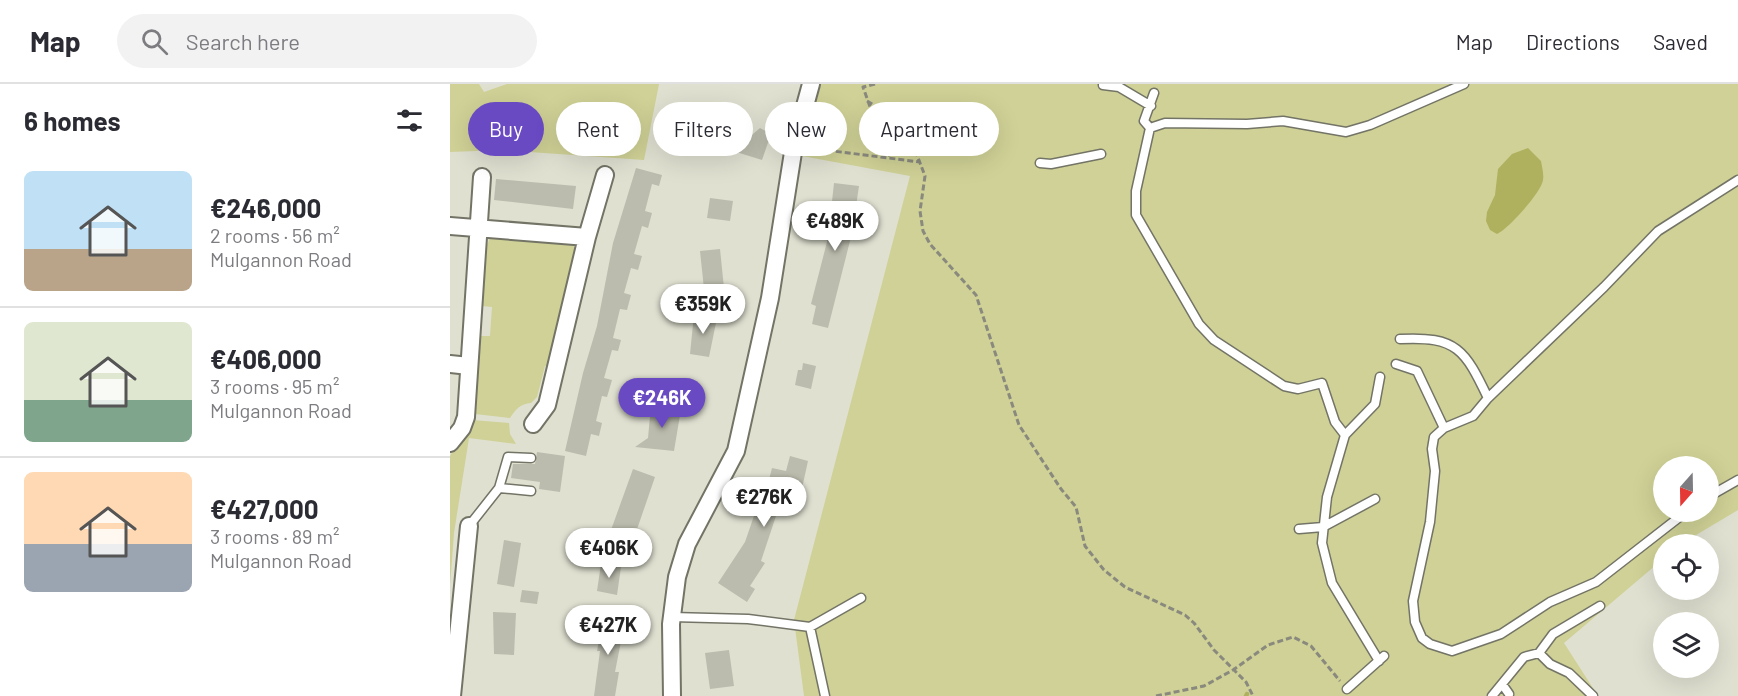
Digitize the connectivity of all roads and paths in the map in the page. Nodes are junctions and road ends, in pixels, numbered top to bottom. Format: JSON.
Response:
{"nodes":[{"id":1,"x":811,"y":84,"type":"edge"},
{"id":2,"x":875,"y":84,"type":"edge"},
{"id":3,"x":1464,"y":84,"type":"edge"},
{"id":4,"x":1103,"y":85,"type":"edge"},
{"id":5,"x":1154,"y":93,"type":"dead end"},
{"id":6,"x":867,"y":101,"type":"junction"},
{"id":7,"x":806,"y":102,"type":"edge"},
{"id":8,"x":1151,"y":106,"type":"junction"},
{"id":9,"x":1150,"y":128,"type":"junction"},
{"id":10,"x":847,"y":152,"type":"edge"},
{"id":11,"x":1101,"y":154,"type":"dead end"},
{"id":12,"x":792,"y":156,"type":"edge"},
{"id":13,"x":890,"y":157,"type":"junction"},
{"id":14,"x":920,"y":162,"type":"junction"},
{"id":15,"x":1040,"y":163,"type":"dead end"},
{"id":16,"x":605,"y":174,"type":"dead end"},
{"id":17,"x":482,"y":177,"type":"dead end"},
{"id":18,"x":1738,"y":180,"type":"edge"},
{"id":19,"x":450,"y":226,"type":"edge"},
{"id":20,"x":478,"y":228,"type":"junction"},
{"id":21,"x":587,"y":237,"type":"junction"},
{"id":22,"x":1400,"y":339,"type":"dead end"},
{"id":23,"x":450,"y":364,"type":"edge"},
{"id":24,"x":1396,"y":364,"type":"dead end"},
{"id":25,"x":469,"y":366,"type":"junction"},
{"id":26,"x":1380,"y":377,"type":"dead end"},
{"id":27,"x":1488,"y":398,"type":"junction"},
{"id":28,"x":533,"y":424,"type":"dead end"},
{"id":29,"x":1444,"y":428,"type":"junction"},
{"id":30,"x":1345,"y":435,"type":"junction"},
{"id":31,"x":450,"y":443,"type":"edge"},
{"id":32,"x":531,"y":458,"type":"dead end"},
{"id":33,"x":1738,"y":480,"type":"edge"},
{"id":34,"x":499,"y":488,"type":"junction"},
{"id":35,"x":531,"y":491,"type":"dead end"},
{"id":36,"x":1719,"y":491,"type":"edge"},
{"id":37,"x":1375,"y":499,"type":"dead end"},
{"id":38,"x":1673,"y":522,"type":"edge"},
{"id":39,"x":469,"y":526,"type":"joint"},
{"id":40,"x":1323,"y":527,"type":"junction"},
{"id":41,"x":1299,"y":529,"type":"dead end"},
{"id":42,"x":861,"y":598,"type":"dead end"},
{"id":43,"x":1600,"y":606,"type":"dead end"},
{"id":44,"x":672,"y":617,"type":"junction"},
{"id":45,"x":810,"y":627,"type":"junction"},
{"id":46,"x":1539,"y":653,"type":"junction"},
{"id":47,"x":1233,"y":670,"type":"junction"},
{"id":48,"x":1502,"y":684,"type":"junction"},
{"id":49,"x":1347,"y":690,"type":"joint"},
{"id":50,"x":1509,"y":694,"type":"dead end"},
{"id":51,"x":452,"y":696,"type":"edge"},
{"id":52,"x":672,"y":696,"type":"edge"},
{"id":53,"x":825,"y":696,"type":"edge"},
{"id":54,"x":1156,"y":696,"type":"edge"},
{"id":55,"x":1253,"y":696,"type":"edge"},
{"id":56,"x":1492,"y":696,"type":"edge"},
{"id":57,"x":1593,"y":696,"type":"edge"}],
"edges":[{"from":1,"to":7,"type":"street"},
{"from":2,"to":6,"type":"path"},
{"from":3,"to":9,"type":"lane"},
{"from":4,"to":8,"type":"lane"},
{"from":5,"to":8,"type":"lane"},
{"from":6,"to":13,"type":"path"},
{"from":6,"to":14,"type":"path"},
{"from":8,"to":9,"type":"lane"},
{"from":9,"to":30,"type":"lane"},
{"from":10,"to":13,"type":"path"},
{"from":11,"to":15,"type":"lane"},
{"from":12,"to":44,"type":"street"},
{"from":13,"to":14,"type":"path"},
{"from":14,"to":47,"type":"path"},
{"from":16,"to":21,"type":"street"},
{"from":17,"to":20,"type":"street"},
{"from":18,"to":27,"type":"lane"},
{"from":19,"to":20,"type":"street"},
{"from":20,"to":21,"type":"street"},
{"from":20,"to":25,"type":"street"},
{"from":21,"to":28,"type":"street"},
{"from":22,"to":27,"type":"lane"},
{"from":23,"to":25,"type":"street"},
{"from":24,"to":29,"type":"lane"},
{"from":25,"to":31,"type":"street"},
{"from":26,"to":30,"type":"lane"},
{"from":27,"to":29,"type":"lane"},
{"from":29,"to":38,"type":"lane"},
{"from":30,"to":40,"type":"lane"},
{"from":32,"to":34,"type":"lane"},
{"from":33,"to":36,"type":"lane"},
{"from":34,"to":35,"type":"lane"},
{"from":34,"to":39,"type":"lane"},
{"from":37,"to":40,"type":"lane"},
{"from":39,"to":51,"type":"street"},
{"from":40,"to":41,"type":"lane"},
{"from":40,"to":49,"type":"lane"},
{"from":42,"to":45,"type":"lane"},
{"from":43,"to":46,"type":"lane"},
{"from":44,"to":45,"type":"lane"},
{"from":44,"to":52,"type":"street"},
{"from":45,"to":53,"type":"lane"},
{"from":46,"to":48,"type":"lane"},
{"from":46,"to":57,"type":"lane"},
{"from":47,"to":49,"type":"path"},
{"from":47,"to":54,"type":"path"},
{"from":47,"to":55,"type":"path"},
{"from":48,"to":50,"type":"lane"},
{"from":48,"to":56,"type":"lane"}]}
